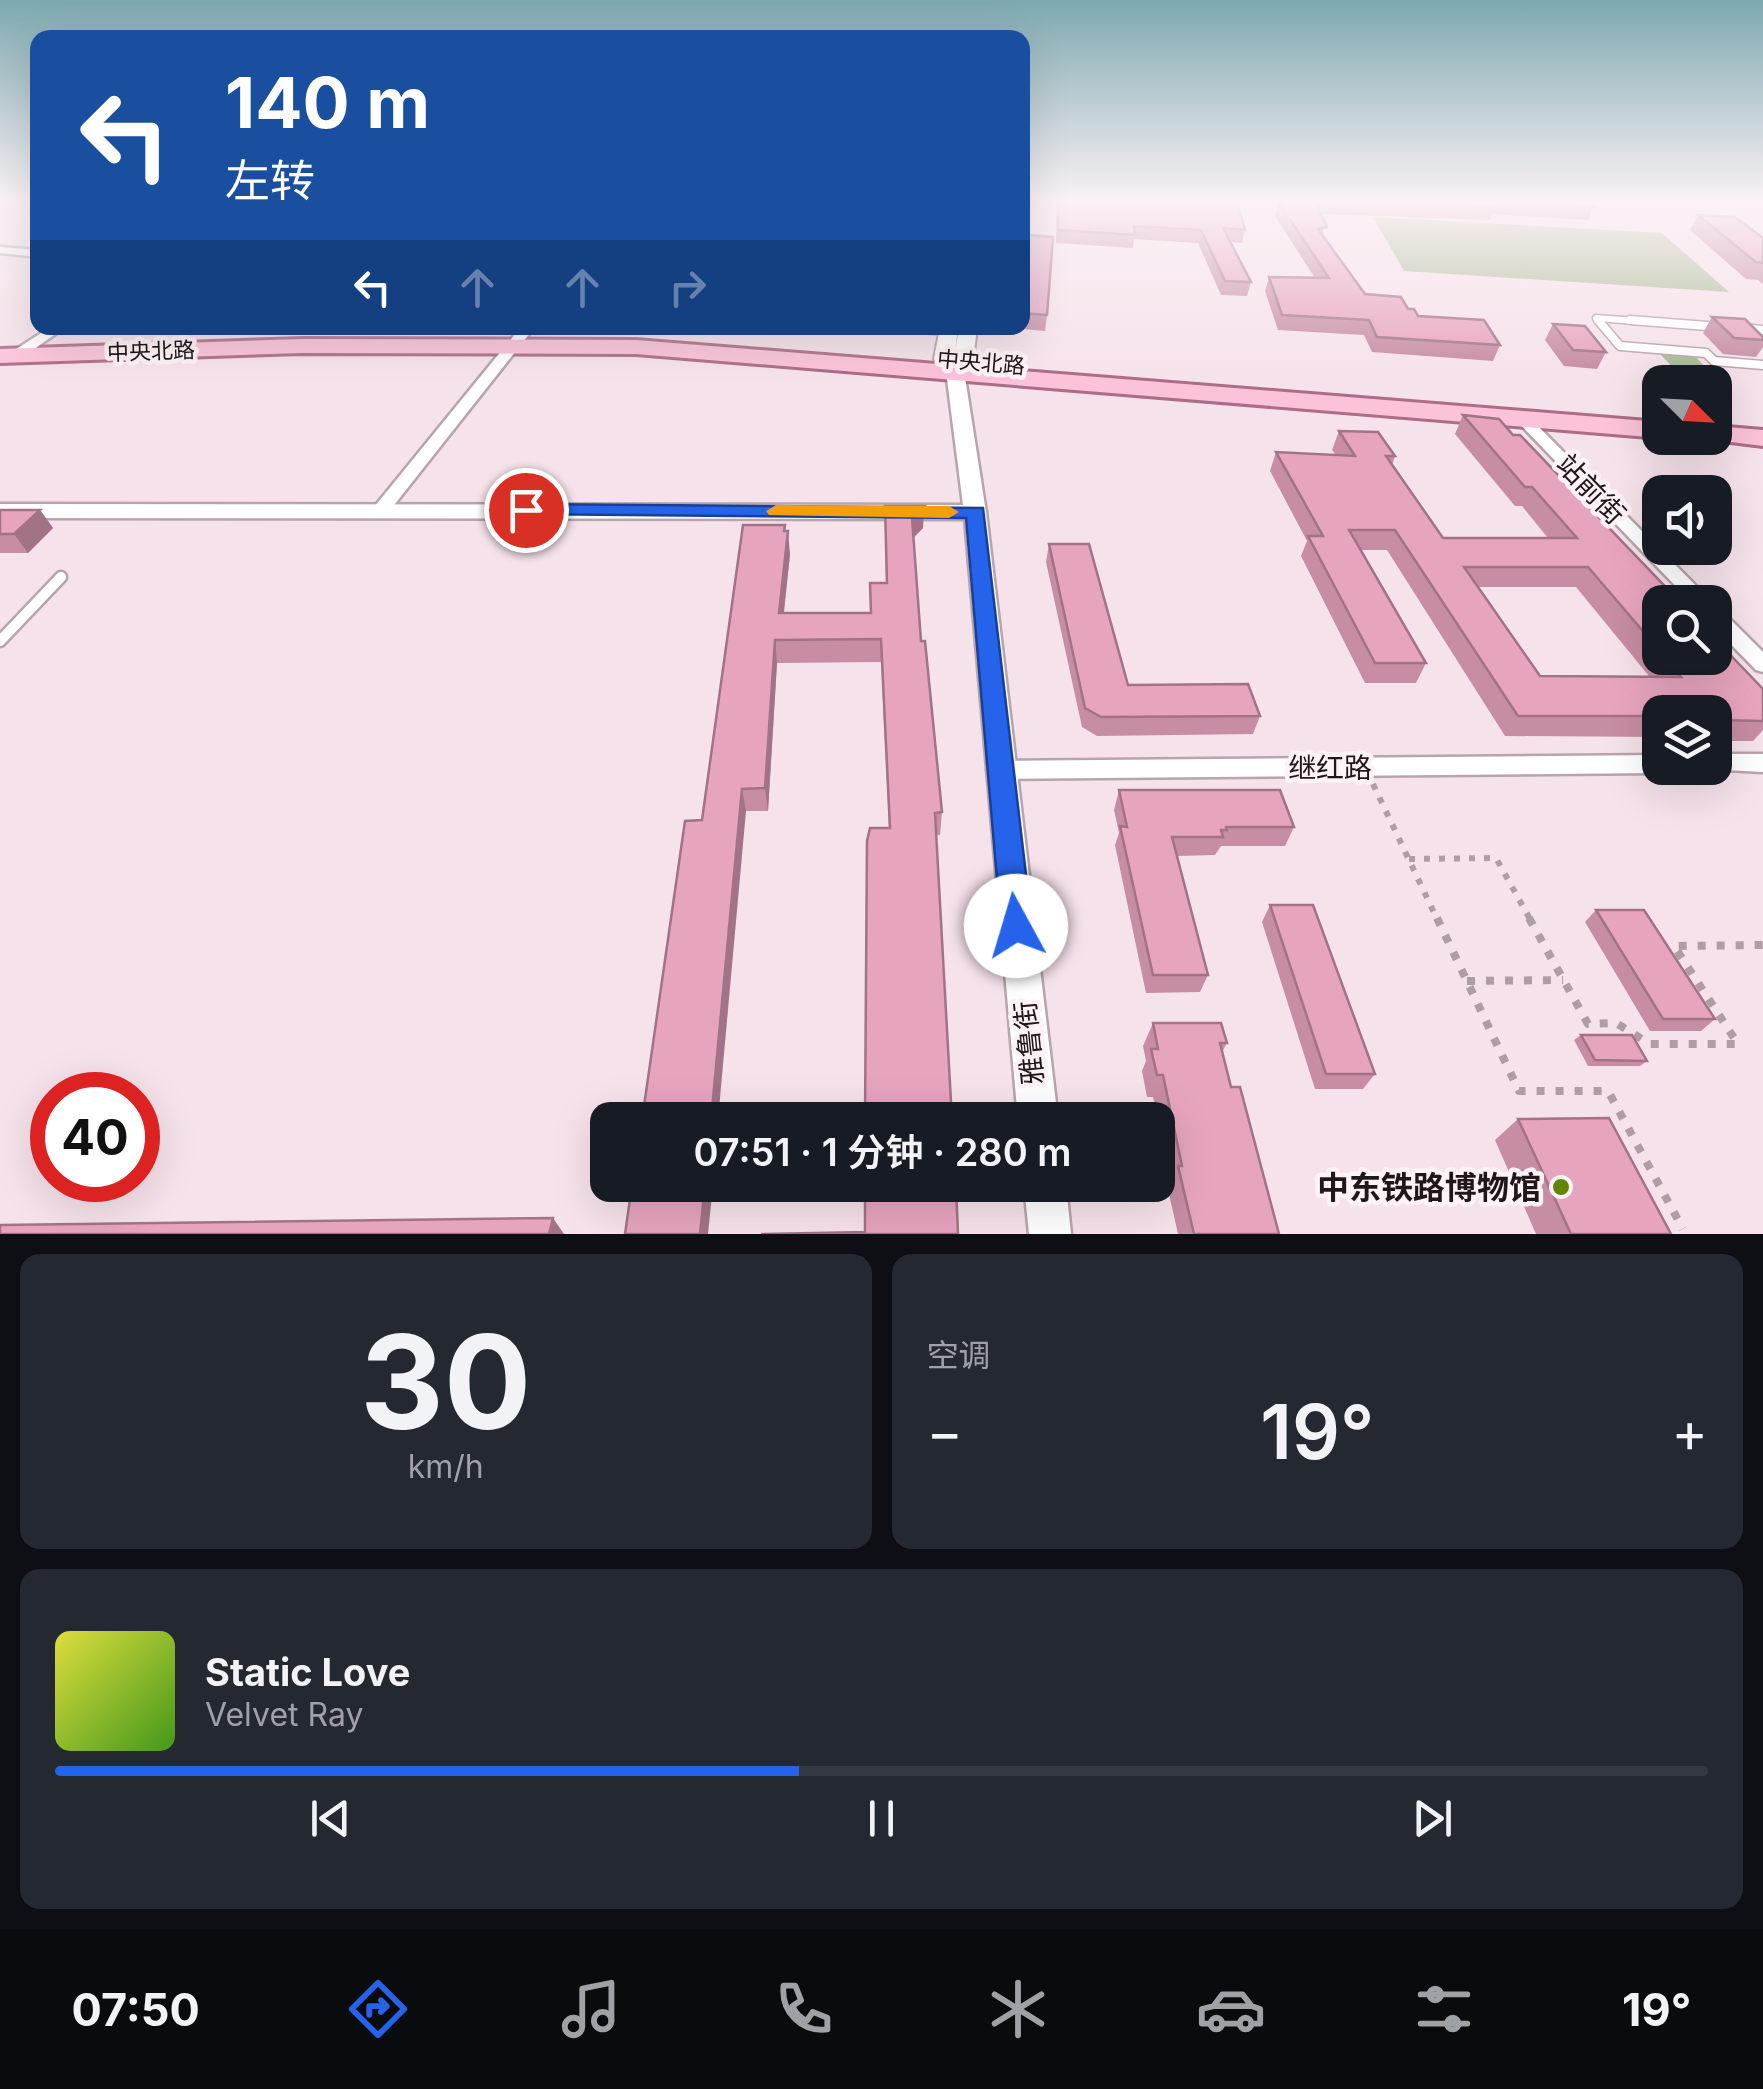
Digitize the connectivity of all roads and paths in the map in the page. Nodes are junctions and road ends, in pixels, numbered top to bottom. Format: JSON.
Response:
{"nodes":[{"id":1,"x":1763,"y":330,"type":"edge"},
{"id":2,"x":44,"y":335,"type":"edge"},
{"id":3,"x":955,"y":335,"type":"edge"},
{"id":4,"x":519,"y":336,"type":"edge"},
{"id":5,"x":7,"y":356,"type":"edge"},
{"id":6,"x":954,"y":363,"type":"junction"},
{"id":7,"x":1751,"y":364,"type":"junction"},
{"id":8,"x":1763,"y":365,"type":"edge"},
{"id":9,"x":1763,"y":376,"type":"edge"},
{"id":10,"x":1642,"y":416,"type":"edge"},
{"id":11,"x":1522,"y":418,"type":"junction"},
{"id":12,"x":1732,"y":423,"type":"edge"},
{"id":13,"x":1763,"y":425,"type":"edge"},
{"id":14,"x":1642,"y":428,"type":"edge"},
{"id":15,"x":1732,"y":435,"type":"edge"},
{"id":16,"x":1763,"y":438,"type":"edge"},
{"id":17,"x":382,"y":510,"type":"junction"},
{"id":18,"x":0,"y":512,"type":"edge"},
{"id":19,"x":976,"y":512,"type":"junction"},
{"id":20,"x":60,"y":577,"type":"dead end"},
{"id":21,"x":1685,"y":585,"type":"edge"},
{"id":22,"x":1732,"y":633,"type":"edge"},
{"id":23,"x":0,"y":640,"type":"edge"},
{"id":24,"x":1763,"y":665,"type":"edge"},
{"id":25,"x":1763,"y":762,"type":"edge"},
{"id":26,"x":1732,"y":763,"type":"edge"},
{"id":27,"x":1642,"y":764,"type":"edge"},
{"id":28,"x":1365,"y":768,"type":"junction"},
{"id":29,"x":999,"y":770,"type":"junction"},
{"id":30,"x":1409,"y":859,"type":"junction"},
{"id":31,"x":1763,"y":945,"type":"edge"},
{"id":32,"x":1564,"y":980,"type":"junction"},
{"id":33,"x":1467,"y":981,"type":"junction"},
{"id":34,"x":1036,"y":1102,"type":"edge"},
{"id":35,"x":1047,"y":1202,"type":"edge"},
{"id":36,"x":1683,"y":1229,"type":"dead end"},
{"id":37,"x":1050,"y":1234,"type":"edge"}],
"edges":[{"from":1,"to":7,"type":"lane"},
{"from":2,"to":5,"type":"street"},
{"from":3,"to":6,"type":"main road","name":"雅鲁街"},
{"from":4,"to":5,"type":"main road","name":"中央北路"},
{"from":4,"to":6,"type":"main road","name":"中央北路"},
{"from":4,"to":17,"type":"street"},
{"from":6,"to":10,"type":"main road","name":"中央北路"},
{"from":6,"to":11,"type":"main road","name":"中央北路"},
{"from":6,"to":19,"type":"street","name":"雅鲁街"},
{"from":7,"to":8,"type":"lane"},
{"from":7,"to":9,"type":"lane"},
{"from":11,"to":14,"type":"main road","name":"中央北路"},
{"from":11,"to":21,"type":"street","name":"站前街"},
{"from":12,"to":13,"type":"main road"},
{"from":15,"to":16,"type":"main road"},
{"from":17,"to":18,"type":"street"},
{"from":17,"to":19,"type":"street"},
{"from":19,"to":29,"type":"street","name":"雅鲁街"},
{"from":20,"to":23,"type":"lane"},
{"from":22,"to":24,"type":"street"},
{"from":25,"to":26,"type":"street"},
{"from":27,"to":28,"type":"street","name":"继红路"},
{"from":28,"to":29,"type":"street","name":"继红路"},
{"from":28,"to":30,"type":"path"},
{"from":29,"to":34,"type":"street","name":"雅鲁街"},
{"from":30,"to":32,"type":"path"},
{"from":30,"to":33,"type":"path"},
{"from":31,"to":32,"type":"path"},
{"from":32,"to":33,"type":"path"},
{"from":33,"to":36,"type":"path"},
{"from":35,"to":37,"type":"street"}]}
